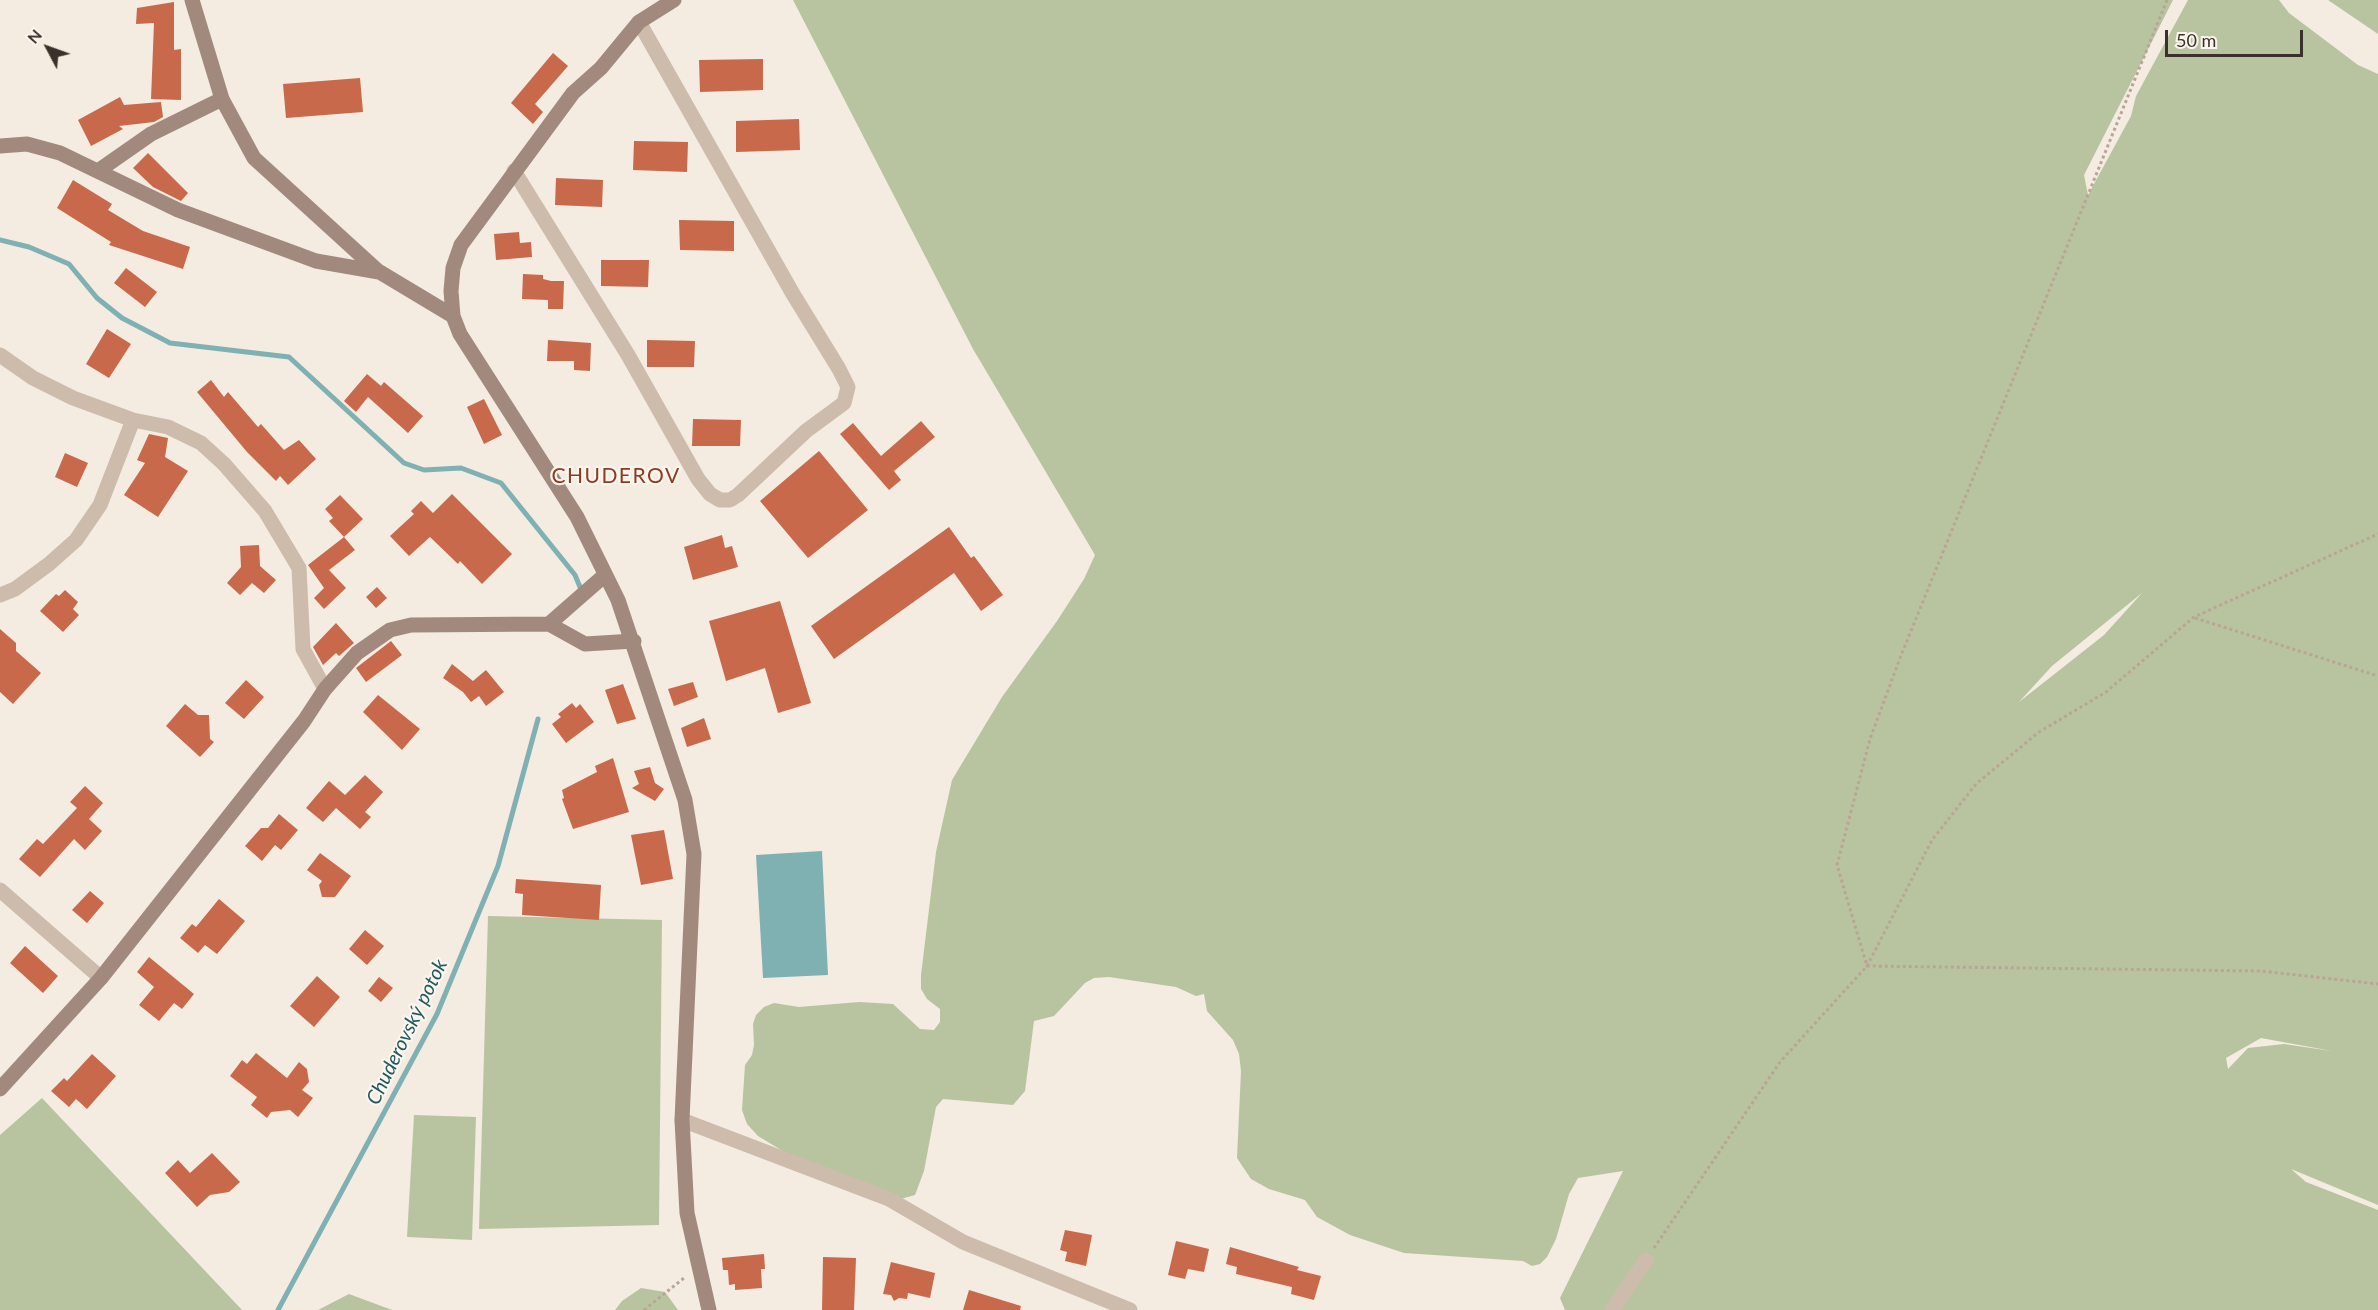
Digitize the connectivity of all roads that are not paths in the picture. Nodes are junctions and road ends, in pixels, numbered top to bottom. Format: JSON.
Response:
{"nodes":[{"id":1,"x":192,"y":0,"type":"edge"},
{"id":2,"x":674,"y":0,"type":"edge"},
{"id":3,"x":639,"y":22,"type":"junction"},
{"id":4,"x":222,"y":99,"type":"junction"},
{"id":5,"x":0,"y":146,"type":"edge"},
{"id":6,"x":98,"y":171,"type":"junction"},
{"id":7,"x":514,"y":171,"type":"junction"},
{"id":8,"x":382,"y":273,"type":"junction"},
{"id":9,"x":453,"y":316,"type":"junction"},
{"id":10,"x":0,"y":355,"type":"edge"},
{"id":11,"x":133,"y":420,"type":"junction"},
{"id":12,"x":605,"y":575,"type":"junction"},
{"id":13,"x":0,"y":596,"type":"edge"},
{"id":14,"x":549,"y":624,"type":"junction"},
{"id":15,"x":634,"y":641,"type":"junction"},
{"id":16,"x":325,"y":689,"type":"junction"},
{"id":17,"x":0,"y":890,"type":"edge"},
{"id":18,"x":101,"y":978,"type":"junction"},
{"id":19,"x":0,"y":1089,"type":"edge"},
{"id":20,"x":682,"y":1120,"type":"junction"},
{"id":21,"x":1646,"y":1260,"type":"road end"},
{"id":22,"x":709,"y":1310,"type":"edge"},
{"id":23,"x":1130,"y":1310,"type":"edge"},
{"id":24,"x":1612,"y":1310,"type":"edge"}],
"edges":[{"from":1,"to":4,"type":"street"},
{"from":2,"to":3,"type":"street"},
{"from":3,"to":7,"type":"street"},
{"from":3,"to":7,"type":"street"},
{"from":4,"to":6,"type":"street"},
{"from":4,"to":8,"type":"street"},
{"from":5,"to":6,"type":"street"},
{"from":6,"to":8,"type":"street"},
{"from":7,"to":9,"type":"street"},
{"from":8,"to":9,"type":"street"},
{"from":9,"to":12,"type":"street"},
{"from":10,"to":11,"type":"street"},
{"from":11,"to":13,"type":"street"},
{"from":11,"to":16,"type":"street"},
{"from":12,"to":14,"type":"street"},
{"from":12,"to":15,"type":"street"},
{"from":14,"to":15,"type":"street"},
{"from":14,"to":16,"type":"street"},
{"from":15,"to":20,"type":"street"},
{"from":16,"to":18,"type":"street"},
{"from":17,"to":18,"type":"street"},
{"from":18,"to":19,"type":"street"},
{"from":20,"to":22,"type":"street"},
{"from":20,"to":23,"type":"street"},
{"from":21,"to":24,"type":"street"}]}
